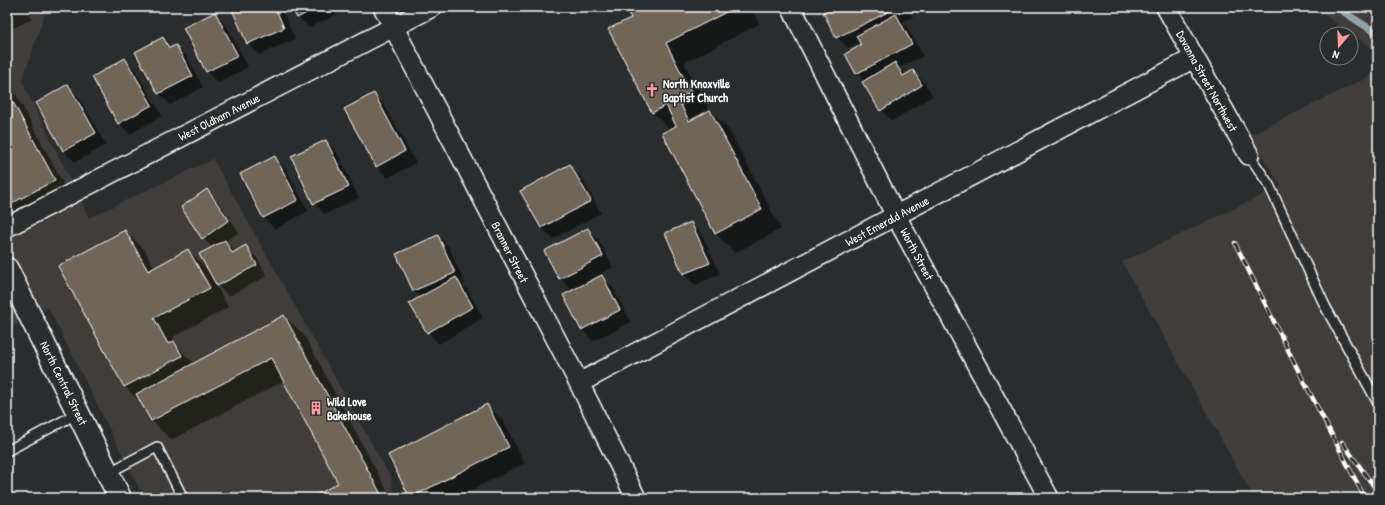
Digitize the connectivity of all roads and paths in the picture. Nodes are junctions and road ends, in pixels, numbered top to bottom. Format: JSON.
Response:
{"nodes":[{"id":1,"x":383,"y":7,"type":"edge"},
{"id":2,"x":432,"y":7,"type":"edge"},
{"id":3,"x":791,"y":7,"type":"edge"},
{"id":4,"x":1166,"y":7,"type":"edge"},
{"id":5,"x":393,"y":27,"type":"junction"},
{"id":6,"x":1194,"y":58,"type":"junction"},
{"id":7,"x":1249,"y":155,"type":"joint"},
{"id":8,"x":896,"y":216,"type":"junction"},
{"id":9,"x":7,"y":227,"type":"edge"},
{"id":10,"x":7,"y":269,"type":"edge"},
{"id":11,"x":579,"y":383,"type":"junction"},
{"id":12,"x":1378,"y":403,"type":"edge"},
{"id":13,"x":78,"y":413,"type":"junction"},
{"id":14,"x":7,"y":450,"type":"edge"},
{"id":15,"x":108,"y":474,"type":"junction"},
{"id":16,"x":120,"y":498,"type":"edge"},
{"id":17,"x":183,"y":498,"type":"edge"},
{"id":18,"x":636,"y":498,"type":"edge"},
{"id":19,"x":1049,"y":498,"type":"edge"}],
"edges":[{"from":1,"to":5,"type":"street","name":"Branner Street"},
{"from":2,"to":5,"type":"street","name":"West Oldham Avenue"},
{"from":3,"to":8,"type":"street","name":"Worth Street"},
{"from":4,"to":6,"type":"street","name":"Davanna Street Northwest"},
{"from":5,"to":9,"type":"street","name":"West Oldham Avenue"},
{"from":5,"to":11,"type":"street","name":"Branner Street"},
{"from":6,"to":7,"type":"street","name":"Davanna Street Northwest"},
{"from":6,"to":8,"type":"street","name":"West Emerald Avenue"},
{"from":7,"to":12,"type":"lane"},
{"from":8,"to":11,"type":"street","name":"West Emerald Avenue"},
{"from":8,"to":19,"type":"street","name":"Worth Street"},
{"from":10,"to":13,"type":"main road","name":"North Central Street"},
{"from":11,"to":18,"type":"street","name":"Branner Street"},
{"from":13,"to":14,"type":"lane"},
{"from":13,"to":15,"type":"main road","name":"North Central Street"},
{"from":15,"to":16,"type":"main road","name":"North Central Street"},
{"from":15,"to":17,"type":"lane"}]}
